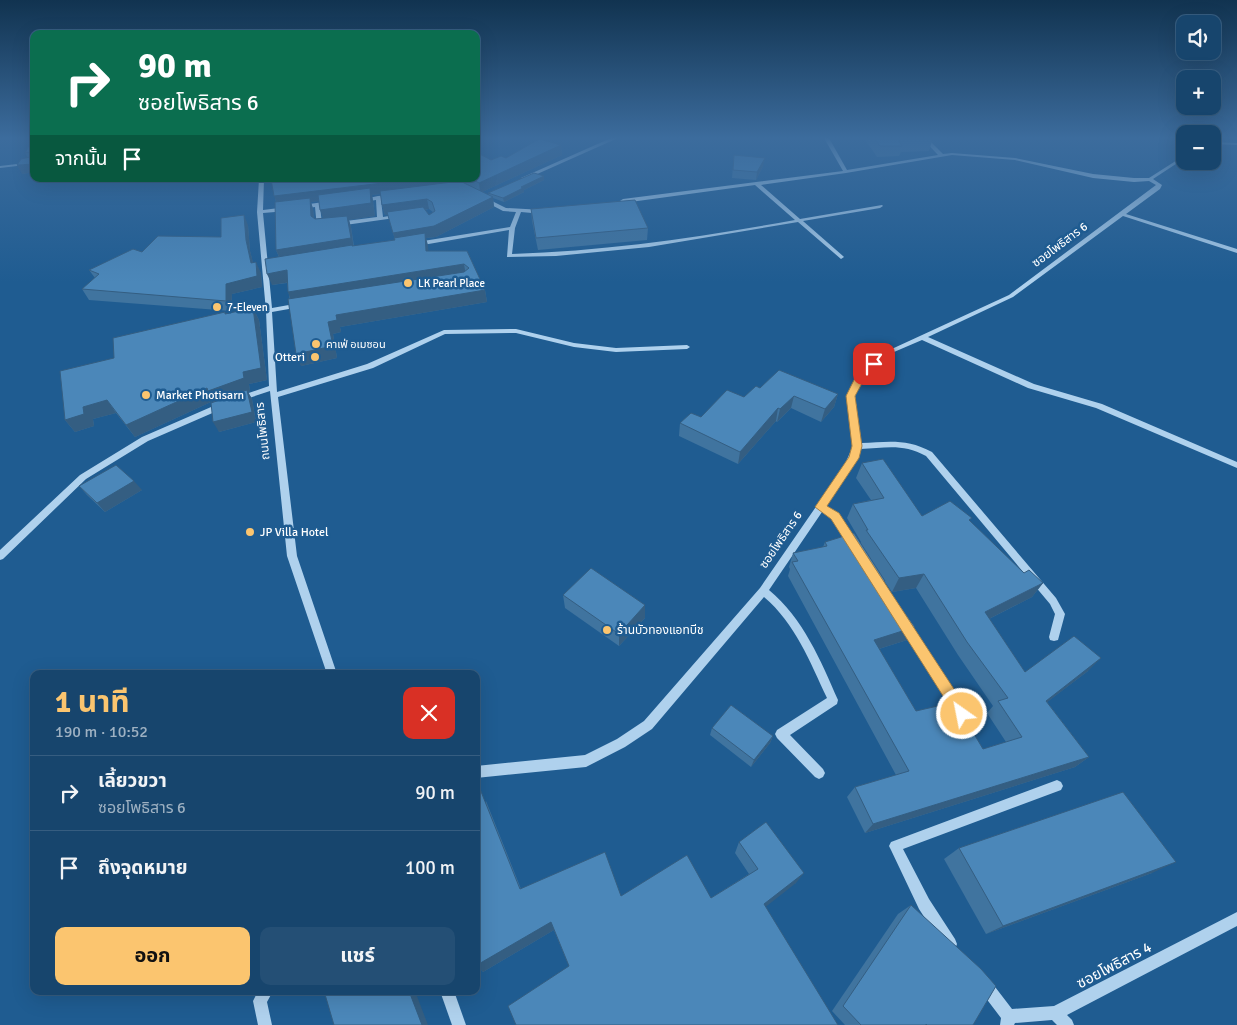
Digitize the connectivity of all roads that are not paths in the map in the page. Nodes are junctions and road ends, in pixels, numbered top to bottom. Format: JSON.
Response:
{"nodes":[{"id":1,"x":260,"y":186,"type":"edge"},
{"id":2,"x":743,"y":186,"type":"edge"},
{"id":3,"x":759,"y":186,"type":"edge"},
{"id":4,"x":1159,"y":186,"type":"edge"},
{"id":5,"x":489,"y":193,"type":"edge"},
{"id":6,"x":396,"y":196,"type":"edge"},
{"id":7,"x":378,"y":198,"type":"junction"},
{"id":8,"x":352,"y":201,"type":"edge"},
{"id":9,"x":619,"y":202,"type":"edge"},
{"id":10,"x":334,"y":203,"type":"edge"},
{"id":11,"x":317,"y":205,"type":"junction"},
{"id":12,"x":880,"y":206,"type":"dead end"},
{"id":13,"x":548,"y":211,"type":"edge"},
{"id":14,"x":260,"y":212,"type":"junction"},
{"id":15,"x":519,"y":212,"type":"junction"},
{"id":16,"x":1121,"y":214,"type":"junction"},
{"id":17,"x":409,"y":215,"type":"edge"},
{"id":18,"x":380,"y":219,"type":"junction"},
{"id":19,"x":797,"y":220,"type":"junction"},
{"id":20,"x":512,"y":228,"type":"junction"},
{"id":21,"x":408,"y":246,"type":"edge"},
{"id":22,"x":1237,"y":251,"type":"edge"},
{"id":23,"x":842,"y":257,"type":"dead end"},
{"id":24,"x":310,"y":304,"type":"edge"},
{"id":25,"x":269,"y":311,"type":"junction"},
{"id":26,"x":922,"y":337,"type":"junction"},
{"id":27,"x":687,"y":347,"type":"dead end"},
{"id":28,"x":274,"y":392,"type":"junction"},
{"id":29,"x":857,"y":446,"type":"junction"},
{"id":30,"x":1237,"y":465,"type":"edge"},
{"id":31,"x":820,"y":507,"type":"junction"},
{"id":32,"x":0,"y":556,"type":"edge"},
{"id":33,"x":861,"y":558,"type":"edge"},
{"id":34,"x":763,"y":591,"type":"junction"},
{"id":35,"x":898,"y":616,"type":"edge"},
{"id":36,"x":1054,"y":637,"type":"dead end"},
{"id":37,"x":331,"y":670,"type":"edge"},
{"id":38,"x":973,"y":730,"type":"edge"},
{"id":39,"x":480,"y":772,"type":"edge"},
{"id":40,"x":819,"y":773,"type":"dead end"},
{"id":41,"x":1057,"y":786,"type":"dead end"},
{"id":42,"x":1237,"y":918,"type":"edge"},
{"id":43,"x":961,"y":957,"type":"edge"},
{"id":44,"x":973,"y":971,"type":"edge"},
{"id":45,"x":264,"y":995,"type":"edge"},
{"id":46,"x":448,"y":995,"type":"edge"},
{"id":47,"x":1055,"y":1013,"type":"junction"},
{"id":48,"x":1008,"y":1020,"type":"edge"},
{"id":49,"x":265,"y":1025,"type":"edge"},
{"id":50,"x":459,"y":1025,"type":"edge"},
{"id":51,"x":1067,"y":1025,"type":"edge"}],
"edges":[{"from":1,"to":14,"type":"street","name":"ถนนโพธิสาร"},
{"from":2,"to":9,"type":"street"},
{"from":3,"to":19,"type":"street"},
{"from":4,"to":16,"type":"street","name":"ซอยโพธิสาร 6"},
{"from":5,"to":15,"type":"street"},
{"from":6,"to":7,"type":"street"},
{"from":7,"to":8,"type":"street"},
{"from":7,"to":18,"type":"street"},
{"from":10,"to":11,"type":"street"},
{"from":11,"to":14,"type":"street"},
{"from":11,"to":18,"type":"street"},
{"from":12,"to":19,"type":"street"},
{"from":13,"to":15,"type":"street"},
{"from":14,"to":25,"type":"street","name":"ถนนโพธิสาร"},
{"from":15,"to":20,"type":"street"},
{"from":16,"to":22,"type":"street"},
{"from":16,"to":26,"type":"street","name":"ซอยโพธิสาร 6"},
{"from":17,"to":18,"type":"street"},
{"from":19,"to":20,"type":"street"},
{"from":19,"to":23,"type":"street"},
{"from":20,"to":21,"type":"street"},
{"from":24,"to":25,"type":"street"},
{"from":25,"to":28,"type":"street","name":"ถนนโพธิสาร"},
{"from":26,"to":29,"type":"street","name":"ซอยโพธิสาร 6"},
{"from":26,"to":30,"type":"street"},
{"from":27,"to":28,"type":"street"},
{"from":28,"to":32,"type":"street"},
{"from":28,"to":37,"type":"street","name":"ถนนโพธิสาร"},
{"from":29,"to":31,"type":"street","name":"ซอยโพธิสาร 6"},
{"from":29,"to":36,"type":"street"},
{"from":31,"to":33,"type":"street"},
{"from":31,"to":34,"type":"street","name":"ซอยโพธิสาร 6"},
{"from":34,"to":39,"type":"street","name":"ซอยโพธิสาร 6"},
{"from":34,"to":40,"type":"street"},
{"from":35,"to":38,"type":"street"},
{"from":41,"to":43,"type":"street"},
{"from":42,"to":47,"type":"street","name":"ซอยโพธิสาร 4"},
{"from":44,"to":48,"type":"street"},
{"from":45,"to":49,"type":"street"},
{"from":46,"to":50,"type":"street"},
{"from":47,"to":48,"type":"street","name":"ซอยโพธิสาร 4"},
{"from":47,"to":51,"type":"street"}]}
